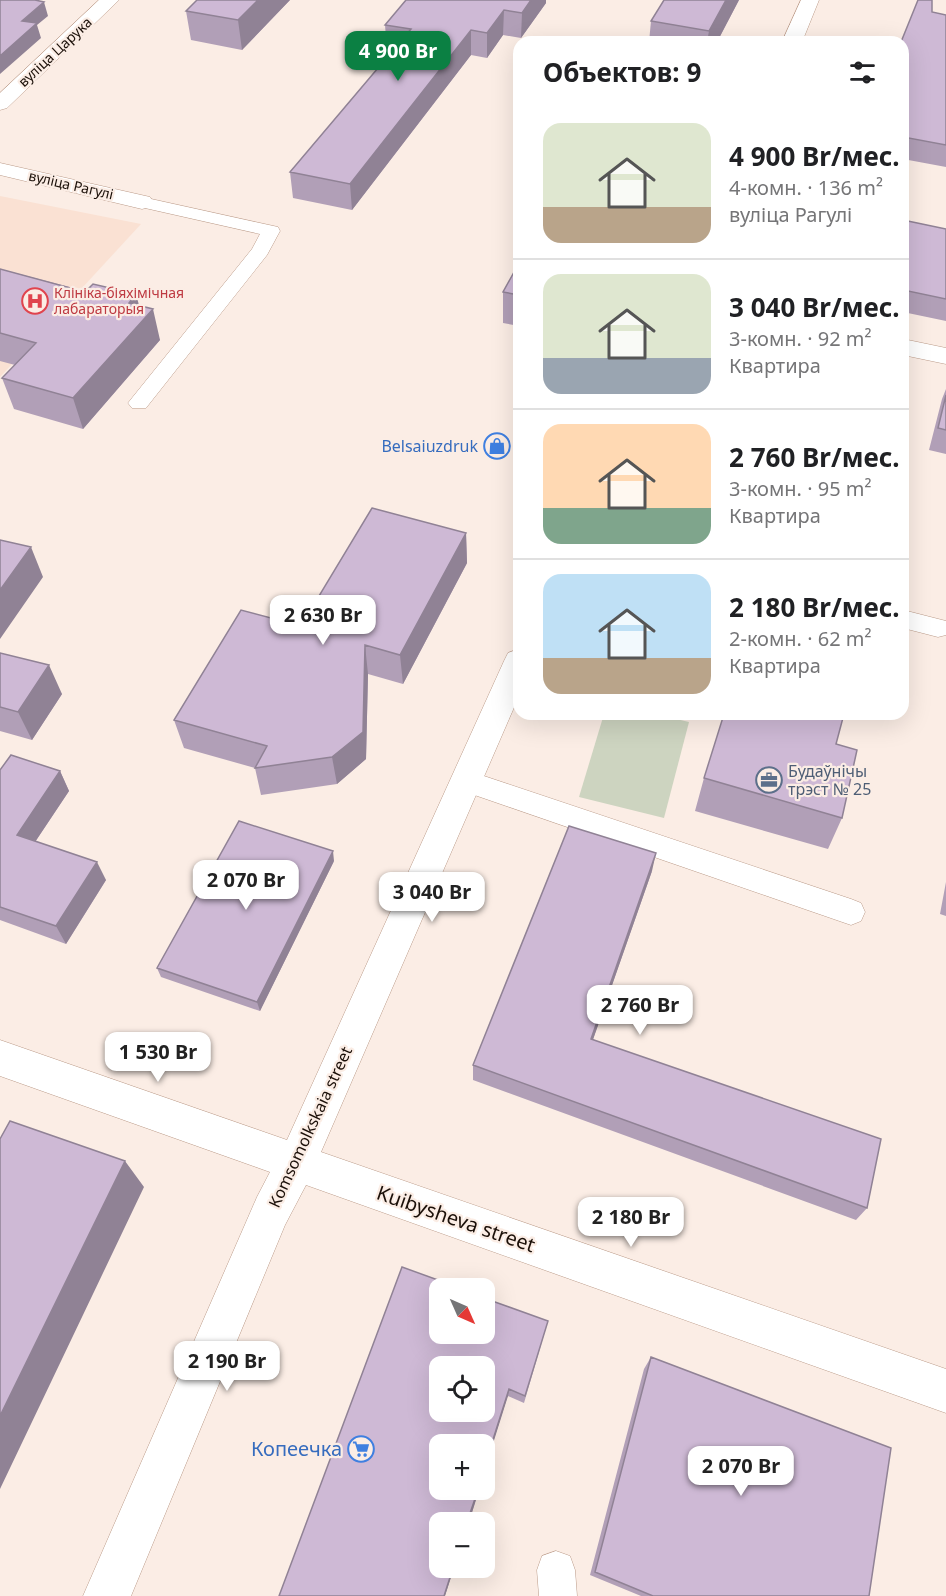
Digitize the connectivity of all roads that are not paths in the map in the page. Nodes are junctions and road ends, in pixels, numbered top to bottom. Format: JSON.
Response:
{"nodes":[{"id":1,"x":110,"y":0,"type":"edge"},
{"id":2,"x":810,"y":0,"type":"edge"},
{"id":3,"x":795,"y":36,"type":"edge"},
{"id":4,"x":0,"y":104,"type":"edge"},
{"id":5,"x":0,"y":169,"type":"edge"},
{"id":6,"x":142,"y":201,"type":"joint"},
{"id":7,"x":909,"y":348,"type":"edge"},
{"id":8,"x":946,"y":356,"type":"edge"},
{"id":9,"x":139,"y":403,"type":"dead end"},
{"id":10,"x":909,"y":621,"type":"edge"},
{"id":11,"x":938,"y":628,"type":"dead end"},
{"id":12,"x":513,"y":675,"type":"edge"},
{"id":13,"x":466,"y":781,"type":"junction"},
{"id":14,"x":850,"y":912,"type":"dead end"},
{"id":15,"x":0,"y":1058,"type":"edge"},
{"id":16,"x":296,"y":1164,"type":"junction"},
{"id":17,"x":946,"y":1391,"type":"edge"},
{"id":18,"x":107,"y":1596,"type":"edge"}],
"edges":[{"from":1,"to":4,"type":"street","name":"вуліца Царука"},
{"from":2,"to":3,"type":"street"},
{"from":5,"to":6,"type":"street","name":"вуліца Рагулі"},
{"from":6,"to":9,"type":"lane"},
{"from":7,"to":8,"type":"street"},
{"from":10,"to":11,"type":"lane"},
{"from":12,"to":13,"type":"street","name":"Komsomolkskaia street"},
{"from":13,"to":14,"type":"lane"},
{"from":13,"to":16,"type":"street","name":"Komsomolkskaia street"},
{"from":15,"to":16,"type":"street","name":"Kuibysheva street"},
{"from":16,"to":17,"type":"street","name":"Kuibysheva street"},
{"from":16,"to":18,"type":"street","name":"Komsomolkskaia street"}]}
